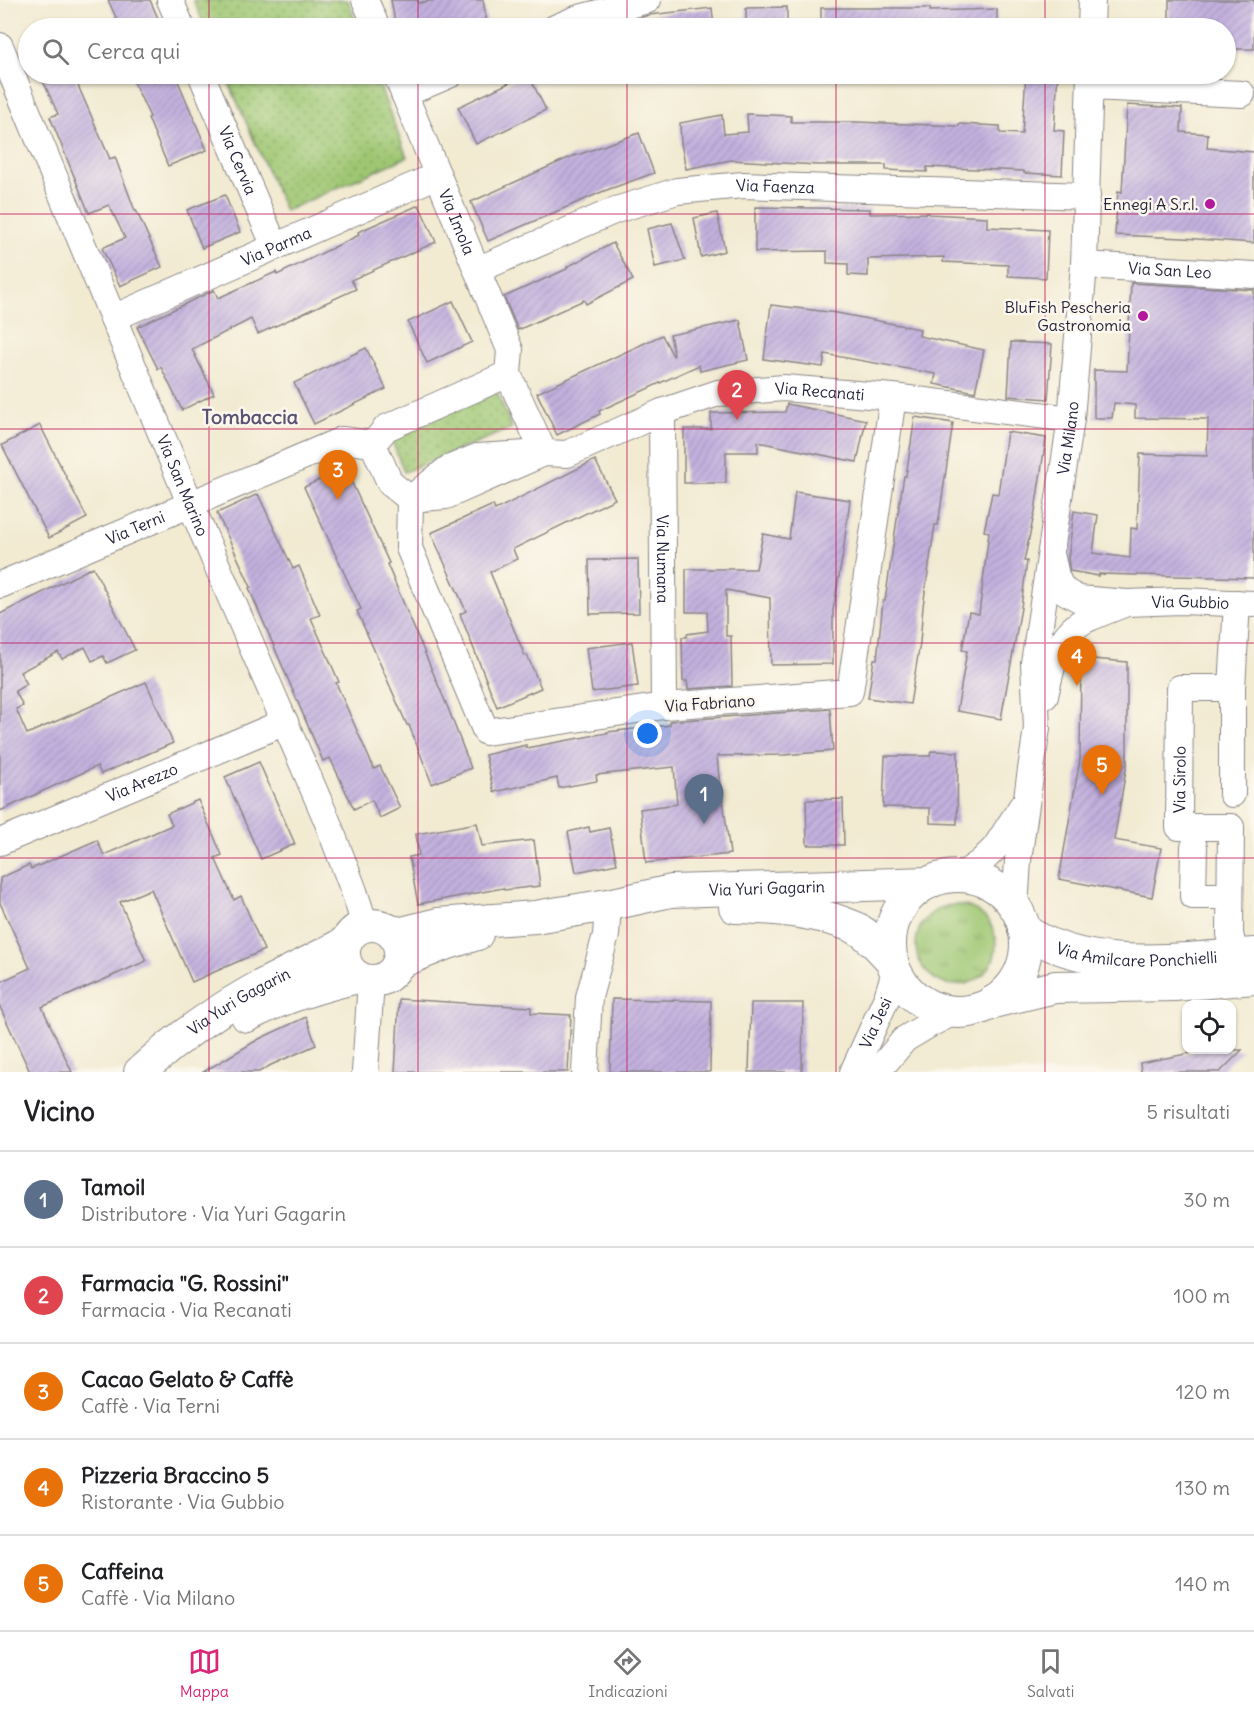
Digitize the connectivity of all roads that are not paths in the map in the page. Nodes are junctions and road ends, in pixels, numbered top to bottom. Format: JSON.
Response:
{"nodes":[{"id":1,"x":170,"y":0,"type":"edge"},
{"id":2,"x":365,"y":0,"type":"edge"},
{"id":3,"x":648,"y":0,"type":"edge"},
{"id":4,"x":1092,"y":0,"type":"edge"},
{"id":5,"x":576,"y":9,"type":"edge"},
{"id":6,"x":178,"y":18,"type":"edge"},
{"id":7,"x":373,"y":18,"type":"edge"},
{"id":8,"x":1091,"y":18,"type":"edge"},
{"id":9,"x":0,"y":46,"type":"edge"},
{"id":10,"x":205,"y":84,"type":"edge"},
{"id":11,"x":400,"y":84,"type":"edge"},
{"id":12,"x":1090,"y":84,"type":"edge"},
{"id":13,"x":1133,"y":84,"type":"edge"},
{"id":14,"x":1242,"y":94,"type":"dead end"},
{"id":15,"x":438,"y":175,"type":"junction"},
{"id":16,"x":1087,"y":196,"type":"junction"},
{"id":17,"x":274,"y":247,"type":"junction"},
{"id":18,"x":1084,"y":265,"type":"junction"},
{"id":19,"x":477,"y":270,"type":"junction"},
{"id":20,"x":1254,"y":275,"type":"edge"},
{"id":21,"x":113,"y":318,"type":"junction"},
{"id":22,"x":508,"y":374,"type":"junction"},
{"id":23,"x":893,"y":397,"type":"junction"},
{"id":24,"x":662,"y":412,"type":"junction"},
{"id":25,"x":1071,"y":419,"type":"junction"},
{"id":26,"x":373,"y":444,"type":"junction"},
{"id":27,"x":544,"y":453,"type":"junction"},
{"id":28,"x":410,"y":499,"type":"junction"},
{"id":29,"x":190,"y":503,"type":"junction"},
{"id":30,"x":1052,"y":555,"type":"junction"},
{"id":31,"x":0,"y":585,"type":"edge"},
{"id":32,"x":1127,"y":603,"type":"junction"},
{"id":33,"x":1246,"y":603,"type":"edge"},
{"id":34,"x":1232,"y":688,"type":"junction"},
{"id":35,"x":664,"y":706,"type":"junction"},
{"id":36,"x":285,"y":722,"type":"junction"},
{"id":37,"x":1037,"y":728,"type":"junction"},
{"id":38,"x":1232,"y":794,"type":"dead end"},
{"id":39,"x":1025,"y":801,"type":"junction"},
{"id":40,"x":0,"y":842,"type":"edge"},
{"id":41,"x":1194,"y":847,"type":"dead end"},
{"id":42,"x":961,"y":876,"type":"junction"},
{"id":43,"x":928,"y":883,"type":"junction"},
{"id":44,"x":1230,"y":896,"type":"junction"},
{"id":45,"x":608,"y":905,"type":"junction"},
{"id":46,"x":535,"y":916,"type":"junction"},
{"id":47,"x":1020,"y":919,"type":"junction"},
{"id":48,"x":367,"y":933,"type":"junction"},
{"id":49,"x":398,"y":963,"type":"junction"},
{"id":50,"x":893,"y":966,"type":"junction"},
{"id":51,"x":1248,"y":970,"type":"edge"},
{"id":52,"x":364,"y":979,"type":"junction"},
{"id":53,"x":993,"y":1002,"type":"junction"},
{"id":54,"x":954,"y":1012,"type":"junction"},
{"id":55,"x":140,"y":1072,"type":"edge"},
{"id":56,"x":150,"y":1072,"type":"edge"},
{"id":57,"x":365,"y":1072,"type":"edge"},
{"id":58,"x":585,"y":1072,"type":"edge"},
{"id":59,"x":853,"y":1072,"type":"edge"},
{"id":60,"x":877,"y":1072,"type":"edge"}],
"edges":[{"from":1,"to":6,"type":"street"},
{"from":2,"to":7,"type":"street"},
{"from":3,"to":5,"type":"street"},
{"from":4,"to":8,"type":"street"},
{"from":9,"to":21,"type":"street","name":"Via San Marino"},
{"from":10,"to":17,"type":"street","name":"Via Cervia"},
{"from":11,"to":15,"type":"street","name":"Via Imola"},
{"from":12,"to":16,"type":"street","name":"Via Milano"},
{"from":13,"to":14,"type":"street"},
{"from":15,"to":17,"type":"street","name":"Via Parma"},
{"from":15,"to":19,"type":"street","name":"Via Imola"},
{"from":16,"to":18,"type":"street","name":"Via Milano"},
{"from":16,"to":19,"type":"street","name":"Via Faenza"},
{"from":17,"to":21,"type":"street","name":"Via Parma"},
{"from":18,"to":20,"type":"street","name":"Via San Leo"},
{"from":18,"to":25,"type":"street","name":"Via Milano"},
{"from":19,"to":22,"type":"street","name":"Via Imola"},
{"from":21,"to":29,"type":"street","name":"Via San Marino"},
{"from":22,"to":26,"type":"street"},
{"from":22,"to":27,"type":"street"},
{"from":23,"to":24,"type":"street","name":"Via Recanati"},
{"from":23,"to":25,"type":"street","name":"Via Recanati"},
{"from":23,"to":35,"type":"street","name":"Via Fabriano"},
{"from":24,"to":27,"type":"street","name":"Via Recanati"},
{"from":24,"to":35,"type":"street","name":"Via Numana"},
{"from":25,"to":30,"type":"street","name":"Via Milano"},
{"from":26,"to":28,"type":"street"},
{"from":26,"to":29,"type":"street","name":"Via Terni"},
{"from":27,"to":28,"type":"street"},
{"from":28,"to":35,"type":"street","name":"Via Fabriano"},
{"from":29,"to":31,"type":"street","name":"Via Terni"},
{"from":29,"to":36,"type":"street","name":"Via San Marino"},
{"from":30,"to":32,"type":"street","name":"Via Gubbio"},
{"from":30,"to":37,"type":"street","name":"Via Milano"},
{"from":32,"to":33,"type":"street","name":"Via Gubbio"},
{"from":32,"to":37,"type":"street","name":"Via Gubbio"},
{"from":33,"to":34,"type":"street"},
{"from":34,"to":38,"type":"street"},
{"from":34,"to":44,"type":"street","name":"Via Sirolo"},
{"from":36,"to":40,"type":"street","name":"Via Arezzo"},
{"from":36,"to":48,"type":"street","name":"Via San Marino"},
{"from":37,"to":39,"type":"street","name":"Via Milano"},
{"from":39,"to":42,"type":"street","name":"Via Milano"},
{"from":39,"to":47,"type":"street","name":"Via Milano"},
{"from":41,"to":44,"type":"street"},
{"from":42,"to":43,"type":"main road"},
{"from":42,"to":47,"type":"main road"},
{"from":43,"to":45,"type":"main road","name":"Via Yuri Gagarin"},
{"from":43,"to":50,"type":"main road"},
{"from":44,"to":51,"type":"street","name":"Via Sirolo"},
{"from":45,"to":46,"type":"main road","name":"Via Yuri Gagarin"},
{"from":45,"to":50,"type":"main road","name":"Via Yuri Gagarin"},
{"from":45,"to":58,"type":"street"},
{"from":46,"to":48,"type":"main road","name":"Via Yuri Gagarin"},
{"from":46,"to":49,"type":"main road","name":"Via Yuri Gagarin"},
{"from":47,"to":51,"type":"main road","name":"Via Amilcare Ponchielli"},
{"from":47,"to":53,"type":"main road"},
{"from":48,"to":49,"type":"main road"},
{"from":48,"to":52,"type":"main road"},
{"from":48,"to":55,"type":"main road","name":"Via Yuri Gagarin"},
{"from":49,"to":52,"type":"main road","name":"Via Yuri Gagarin"},
{"from":50,"to":54,"type":"main road"},
{"from":50,"to":59,"type":"street","name":"Via Jesi"},
{"from":51,"to":53,"type":"main road","name":"Via Amilcare Ponchielli"},
{"from":52,"to":56,"type":"main road","name":"Via Yuri Gagarin"},
{"from":52,"to":57,"type":"street"},
{"from":53,"to":54,"type":"main road"},
{"from":54,"to":60,"type":"street","name":"Via Jesi"}]}
